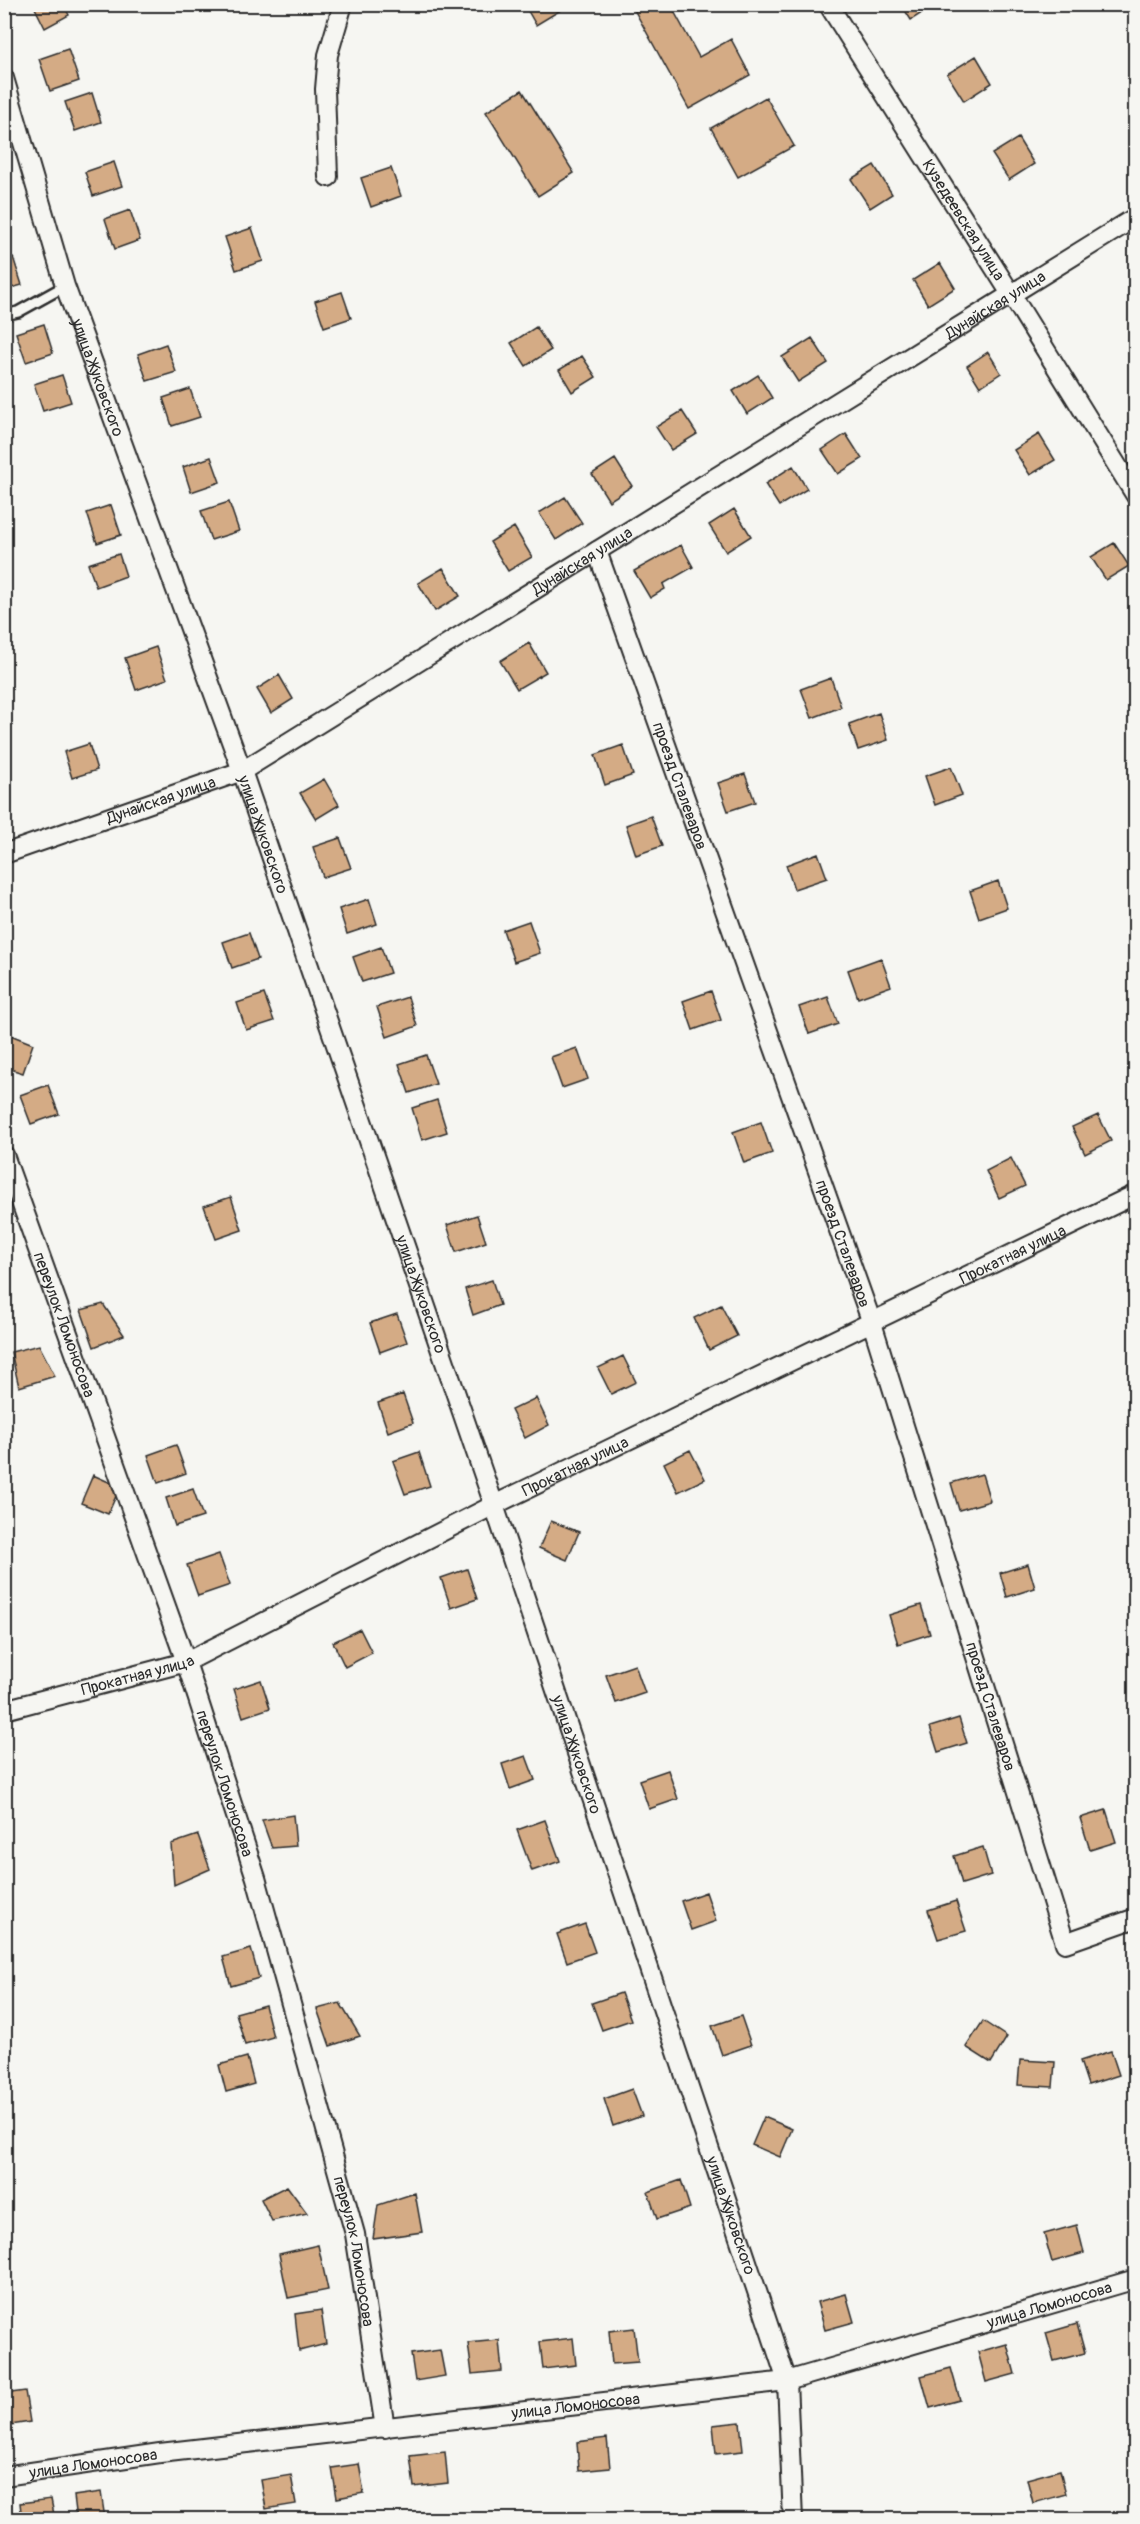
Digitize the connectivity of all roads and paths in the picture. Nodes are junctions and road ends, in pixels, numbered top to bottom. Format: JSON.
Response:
{"nodes":[{"id":1,"x":343,"y":4,"type":"edge"},
{"id":2,"x":828,"y":4,"type":"edge"},
{"id":3,"x":4,"y":78,"type":"edge"},
{"id":4,"x":328,"y":177,"type":"dead end"},
{"id":5,"x":1136,"y":217,"type":"edge"},
{"id":6,"x":65,"y":286,"type":"junction"},
{"id":7,"x":1011,"y":294,"type":"junction"},
{"id":8,"x":4,"y":315,"type":"edge"},
{"id":9,"x":1136,"y":496,"type":"edge"},
{"id":10,"x":597,"y":551,"type":"junction"},
{"id":11,"x":242,"y":771,"type":"junction"},
{"id":12,"x":4,"y":854,"type":"edge"},
{"id":13,"x":4,"y":1155,"type":"edge"},
{"id":14,"x":1136,"y":1194,"type":"edge"},
{"id":15,"x":872,"y":1323,"type":"junction"},
{"id":16,"x":495,"y":1504,"type":"junction"},
{"id":17,"x":186,"y":1662,"type":"junction"},
{"id":18,"x":4,"y":1710,"type":"edge"},
{"id":19,"x":1136,"y":1918,"type":"edge"},
{"id":20,"x":1136,"y":2279,"type":"edge"},
{"id":21,"x":787,"y":2381,"type":"junction"},
{"id":22,"x":385,"y":2428,"type":"junction"},
{"id":23,"x":4,"y":2476,"type":"edge"},
{"id":24,"x":793,"y":2520,"type":"edge"}],
"edges":[{"from":1,"to":4,"type":"street"},
{"from":2,"to":7,"type":"street","name":"Кузедеевская улица"},
{"from":3,"to":6,"type":"street","name":"улица Жуковского"},
{"from":5,"to":7,"type":"street","name":"Дунайская улица"},
{"from":6,"to":8,"type":"lane"},
{"from":6,"to":11,"type":"street","name":"улица Жуковского"},
{"from":7,"to":9,"type":"street","name":"Кузедеевская улица"},
{"from":7,"to":10,"type":"street","name":"Дунайская улица"},
{"from":10,"to":11,"type":"street","name":"Дунайская улица"},
{"from":10,"to":15,"type":"street","name":"проезд Сталеваров"},
{"from":11,"to":12,"type":"street","name":"Дунайская улица"},
{"from":11,"to":16,"type":"street","name":"улица Жуковского"},
{"from":13,"to":17,"type":"street","name":"переулок Ломоносова"},
{"from":14,"to":15,"type":"street","name":"Прокатная улица"},
{"from":15,"to":16,"type":"street","name":"Прокатная улица"},
{"from":15,"to":19,"type":"street","name":"проезд Сталеваров"},
{"from":16,"to":17,"type":"street","name":"Прокатная улица"},
{"from":16,"to":21,"type":"street","name":"улица Жуковского"},
{"from":17,"to":18,"type":"street","name":"Прокатная улица"},
{"from":17,"to":22,"type":"street","name":"переулок Ломоносова"},
{"from":20,"to":21,"type":"street","name":"улица Ломоносова"},
{"from":21,"to":22,"type":"street","name":"улица Ломоносова"},
{"from":21,"to":24,"type":"street","name":"улица Жуковского"},
{"from":22,"to":23,"type":"street","name":"улица Ломоносова"}]}
